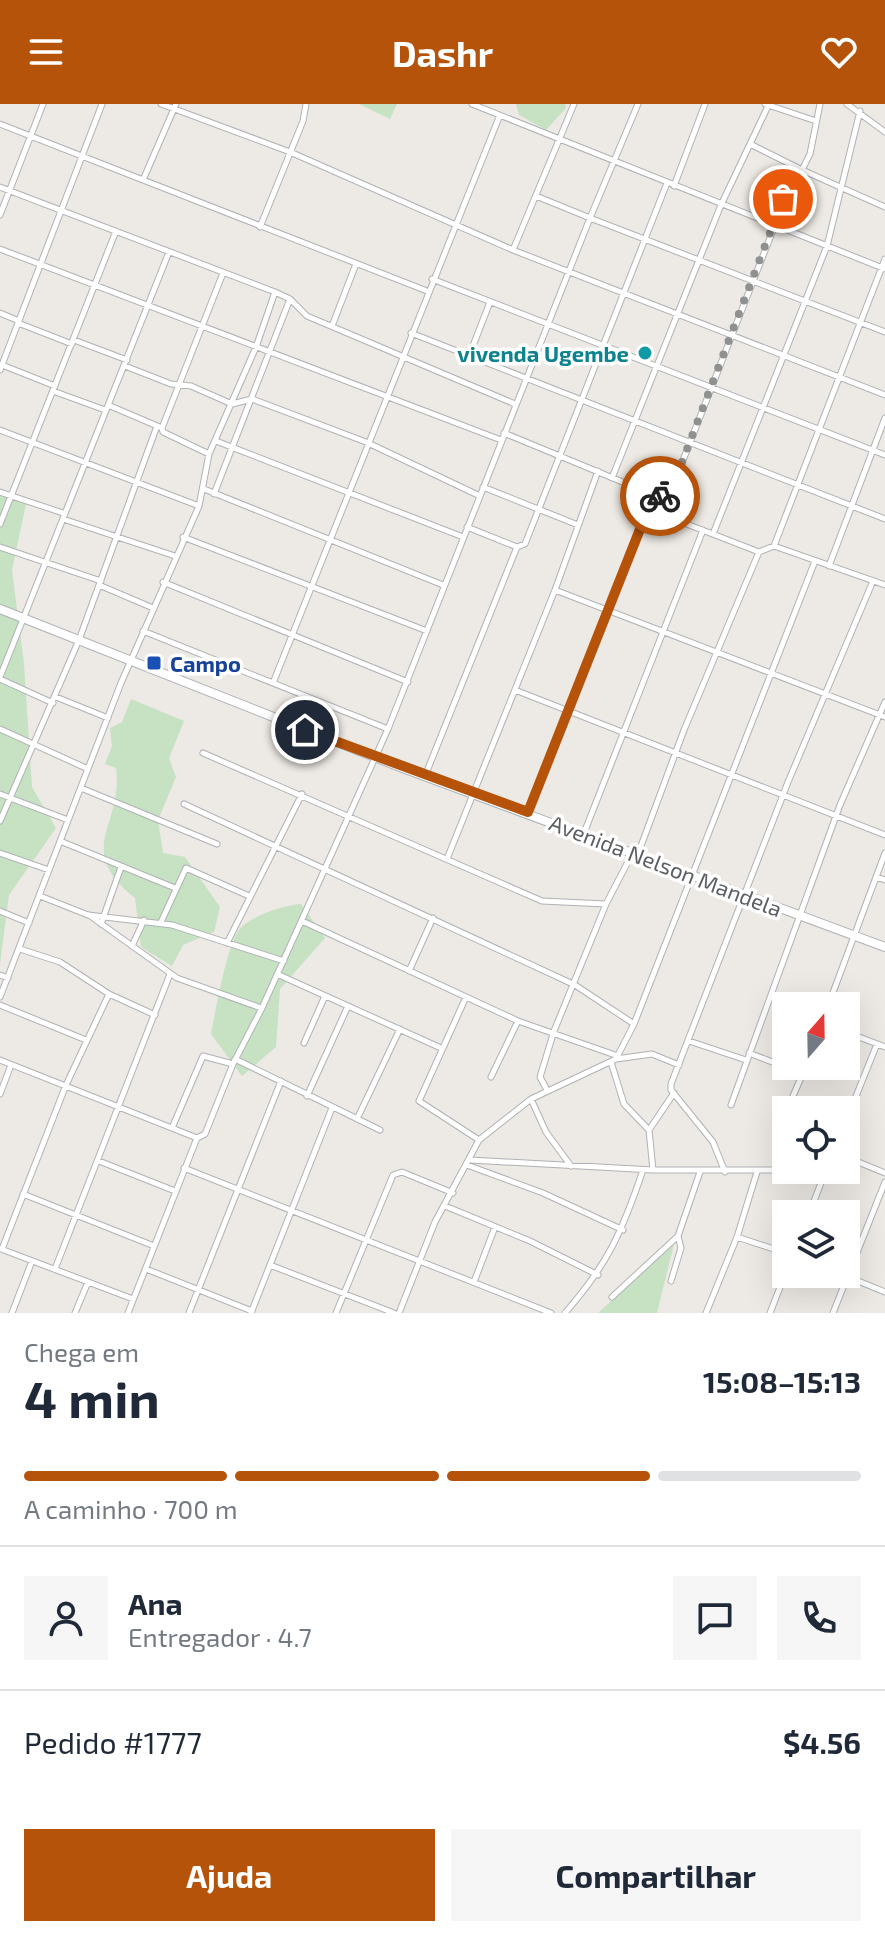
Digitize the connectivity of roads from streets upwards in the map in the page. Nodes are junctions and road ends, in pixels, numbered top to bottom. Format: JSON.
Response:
{"nodes":[{"id":1,"x":43,"y":104,"type":"edge"},
{"id":2,"x":102,"y":104,"type":"edge"},
{"id":3,"x":161,"y":104,"type":"edge"},
{"id":4,"x":306,"y":104,"type":"edge"},
{"id":5,"x":472,"y":104,"type":"edge"},
{"id":6,"x":574,"y":104,"type":"edge"},
{"id":7,"x":638,"y":104,"type":"edge"},
{"id":8,"x":705,"y":104,"type":"edge"},
{"id":9,"x":767,"y":104,"type":"edge"},
{"id":10,"x":820,"y":104,"type":"edge"},
{"id":11,"x":847,"y":104,"type":"edge"},
{"id":12,"x":175,"y":107,"type":"edge"},
{"id":13,"x":860,"y":111,"type":"junction"},
{"id":14,"x":500,"y":115,"type":"junction"},
{"id":15,"x":816,"y":121,"type":"junction"},
{"id":16,"x":0,"y":124,"type":"edge"},
{"id":17,"x":885,"y":132,"type":"edge"},
{"id":18,"x":32,"y":137,"type":"junction"},
{"id":19,"x":559,"y":141,"type":"junction"},
{"id":20,"x":750,"y":144,"type":"junction"},
{"id":21,"x":290,"y":152,"type":"junction"},
{"id":22,"x":84,"y":156,"type":"junction"},
{"id":23,"x":613,"y":163,"type":"junction"},
{"id":24,"x":802,"y":170,"type":"junction"},
{"id":25,"x":143,"y":180,"type":"junction"},
{"id":26,"x":671,"y":185,"type":"junction"},
{"id":27,"x":0,"y":187,"type":"edge"},
{"id":28,"x":841,"y":189,"type":"junction"},
{"id":29,"x":10,"y":191,"type":"junction"},
{"id":30,"x":536,"y":196,"type":"junction"},
{"id":31,"x":721,"y":205,"type":"junction"},
{"id":32,"x":885,"y":207,"type":"edge"},
{"id":33,"x":63,"y":211,"type":"junction"},
{"id":34,"x":0,"y":215,"type":"edge"},
{"id":35,"x":590,"y":218,"type":"junction"},
{"id":36,"x":454,"y":225,"type":"junction"},
{"id":37,"x":774,"y":226,"type":"junction"},
{"id":38,"x":260,"y":227,"type":"junction"},
{"id":39,"x":116,"y":231,"type":"junction"},
{"id":40,"x":645,"y":239,"type":"junction"},
{"id":41,"x":827,"y":246,"type":"junction"},
{"id":42,"x":0,"y":249,"type":"edge"},
{"id":43,"x":513,"y":250,"type":"junction"},
{"id":44,"x":169,"y":252,"type":"junction"},
{"id":45,"x":700,"y":259,"type":"junction"},
{"id":46,"x":885,"y":259,"type":"edge"},
{"id":47,"x":356,"y":264,"type":"junction"},
{"id":48,"x":42,"y":265,"type":"junction"},
{"id":49,"x":883,"y":268,"type":"edge"},
{"id":50,"x":568,"y":271,"type":"junction"},
{"id":51,"x":223,"y":273,"type":"junction"},
{"id":52,"x":432,"y":279,"type":"junction"},
{"id":53,"x":752,"y":280,"type":"junction"},
{"id":54,"x":94,"y":286,"type":"junction"},
{"id":55,"x":427,"y":291,"type":"junction"},
{"id":56,"x":275,"y":292,"type":"junction"},
{"id":57,"x":623,"y":292,"type":"junction"},
{"id":58,"x":290,"y":299,"type":"junction"},
{"id":59,"x":806,"y":301,"type":"junction"},
{"id":60,"x":490,"y":302,"type":"junction"},
{"id":61,"x":147,"y":307,"type":"junction"},
{"id":62,"x":0,"y":313,"type":"edge"},
{"id":63,"x":677,"y":313,"type":"junction"},
{"id":64,"x":18,"y":322,"type":"junction"},
{"id":65,"x":860,"y":322,"type":"junction"},
{"id":66,"x":548,"y":325,"type":"junction"},
{"id":67,"x":332,"y":326,"type":"junction"},
{"id":68,"x":201,"y":328,"type":"junction"},
{"id":69,"x":885,"y":332,"type":"edge"},
{"id":70,"x":411,"y":333,"type":"junction"},
{"id":71,"x":731,"y":335,"type":"junction"},
{"id":72,"x":73,"y":342,"type":"junction"},
{"id":73,"x":256,"y":347,"type":"junction"},
{"id":74,"x":601,"y":347,"type":"junction"},
{"id":75,"x":271,"y":353,"type":"junction"},
{"id":76,"x":403,"y":354,"type":"junction"},
{"id":77,"x":469,"y":356,"type":"junction"},
{"id":78,"x":786,"y":357,"type":"junction"},
{"id":79,"x":126,"y":363,"type":"junction"},
{"id":80,"x":1,"y":367,"type":"edge"},
{"id":81,"x":656,"y":367,"type":"junction"},
{"id":82,"x":838,"y":377,"type":"junction"},
{"id":83,"x":526,"y":379,"type":"junction"},
{"id":84,"x":179,"y":385,"type":"junction"},
{"id":85,"x":54,"y":388,"type":"junction"},
{"id":86,"x":710,"y":388,"type":"junction"},
{"id":87,"x":885,"y":395,"type":"edge"},
{"id":88,"x":385,"y":397,"type":"junction"},
{"id":89,"x":252,"y":399,"type":"junction"},
{"id":90,"x":580,"y":401,"type":"junction"},
{"id":91,"x":232,"y":404,"type":"junction"},
{"id":92,"x":515,"y":404,"type":"junction"},
{"id":93,"x":106,"y":408,"type":"junction"},
{"id":94,"x":763,"y":409,"type":"junction"},
{"id":95,"x":885,"y":418,"type":"edge"},
{"id":96,"x":634,"y":423,"type":"junction"},
{"id":97,"x":160,"y":427,"type":"junction"},
{"id":98,"x":0,"y":430,"type":"edge"},
{"id":99,"x":818,"y":431,"type":"junction"},
{"id":100,"x":504,"y":433,"type":"junction"},
{"id":101,"x":501,"y":440,"type":"junction"},
{"id":102,"x":216,"y":441,"type":"junction"},
{"id":103,"x":33,"y":442,"type":"junction"},
{"id":104,"x":366,"y":442,"type":"junction"},
{"id":105,"x":689,"y":443,"type":"junction"},
{"id":106,"x":232,"y":447,"type":"junction"},
{"id":107,"x":873,"y":450,"type":"junction"},
{"id":108,"x":209,"y":454,"type":"junction"},
{"id":109,"x":558,"y":454,"type":"junction"},
{"id":110,"x":885,"y":455,"type":"edge"},
{"id":111,"x":83,"y":462,"type":"junction"},
{"id":112,"x":743,"y":464,"type":"junction"},
{"id":113,"x":598,"y":471,"type":"junction"},
{"id":114,"x":612,"y":478,"type":"junction"},
{"id":115,"x":135,"y":481,"type":"junction"},
{"id":116,"x":797,"y":485,"type":"junction"},
{"id":117,"x":483,"y":487,"type":"junction"},
{"id":118,"x":204,"y":489,"type":"junction"},
{"id":119,"x":0,"y":492,"type":"edge"},
{"id":120,"x":348,"y":492,"type":"junction"},
{"id":121,"x":214,"y":494,"type":"junction"},
{"id":122,"x":11,"y":495,"type":"junction"},
{"id":123,"x":654,"y":495,"type":"junction"},
{"id":124,"x":480,"y":496,"type":"junction"},
{"id":125,"x":199,"y":506,"type":"junction"},
{"id":126,"x":850,"y":506,"type":"junction"},
{"id":127,"x":538,"y":508,"type":"junction"},
{"id":128,"x":648,"y":509,"type":"junction"},
{"id":129,"x":63,"y":516,"type":"junction"},
{"id":130,"x":885,"y":519,"type":"edge"},
{"id":131,"x":0,"y":524,"type":"edge"},
{"id":132,"x":578,"y":525,"type":"junction"},
{"id":133,"x":467,"y":527,"type":"junction"},
{"id":134,"x":703,"y":530,"type":"junction"},
{"id":135,"x":713,"y":534,"type":"junction"},
{"id":136,"x":114,"y":536,"type":"junction"},
{"id":137,"x":183,"y":537,"type":"junction"},
{"id":138,"x":463,"y":537,"type":"junction"},
{"id":139,"x":329,"y":539,"type":"junction"},
{"id":140,"x":774,"y":546,"type":"junction"},
{"id":141,"x":0,"y":547,"type":"edge"},
{"id":142,"x":517,"y":547,"type":"junction"},
{"id":143,"x":759,"y":552,"type":"junction"},
{"id":144,"x":175,"y":556,"type":"junction"},
{"id":145,"x":815,"y":561,"type":"junction"},
{"id":146,"x":46,"y":563,"type":"junction"},
{"id":147,"x":829,"y":566,"type":"junction"},
{"id":148,"x":873,"y":581,"type":"junction"},
{"id":149,"x":163,"y":582,"type":"junction"},
{"id":150,"x":100,"y":583,"type":"junction"},
{"id":151,"x":884,"y":583,"type":"edge"},
{"id":152,"x":443,"y":585,"type":"junction"},
{"id":153,"x":310,"y":587,"type":"junction"},
{"id":154,"x":555,"y":590,"type":"junction"},
{"id":155,"x":153,"y":608,"type":"junction"},
{"id":156,"x":0,"y":609,"type":"edge"},
{"id":157,"x":607,"y":611,"type":"junction"},
{"id":158,"x":24,"y":619,"type":"junction"},
{"id":159,"x":143,"y":631,"type":"junction"},
{"id":160,"x":427,"y":631,"type":"junction"},
{"id":161,"x":662,"y":631,"type":"junction"},
{"id":162,"x":291,"y":635,"type":"junction"},
{"id":163,"x":79,"y":640,"type":"junction"},
{"id":164,"x":717,"y":653,"type":"junction"},
{"id":165,"x":130,"y":661,"type":"junction"},
{"id":166,"x":771,"y":672,"type":"junction"},
{"id":167,"x":0,"y":678,"type":"edge"},
{"id":168,"x":408,"y":682,"type":"junction"},
{"id":169,"x":273,"y":683,"type":"junction"},
{"id":170,"x":515,"y":690,"type":"junction"},
{"id":171,"x":826,"y":693,"type":"junction"},
{"id":172,"x":55,"y":700,"type":"junction"},
{"id":173,"x":885,"y":702,"type":"edge"},
{"id":174,"x":569,"y":711,"type":"junction"},
{"id":175,"x":882,"y":716,"type":"edge"},
{"id":176,"x":108,"y":718,"type":"junction"},
{"id":177,"x":0,"y":729,"type":"edge"},
{"id":178,"x":388,"y":729,"type":"junction"},
{"id":179,"x":623,"y":732,"type":"junction"},
{"id":180,"x":32,"y":745,"type":"junction"},
{"id":181,"x":203,"y":753,"type":"dead end"},
{"id":182,"x":678,"y":753,"type":"junction"},
{"id":183,"x":376,"y":758,"type":"junction"},
{"id":184,"x":88,"y":769,"type":"junction"},
{"id":185,"x":730,"y":773,"type":"junction"},
{"id":186,"x":425,"y":776,"type":"junction"},
{"id":187,"x":81,"y":788,"type":"junction"},
{"id":188,"x":476,"y":793,"type":"junction"},
{"id":189,"x":0,"y":794,"type":"edge"},
{"id":190,"x":302,"y":794,"type":"junction"},
{"id":191,"x":784,"y":795,"type":"junction"},
{"id":192,"x":9,"y":797,"type":"junction"},
{"id":193,"x":184,"y":804,"type":"dead end"},
{"id":194,"x":528,"y":812,"type":"junction"},
{"id":195,"x":351,"y":815,"type":"junction"},
{"id":196,"x":838,"y":817,"type":"junction"},
{"id":197,"x":68,"y":820,"type":"junction"},
{"id":198,"x":0,"y":821,"type":"edge"},
{"id":199,"x":584,"y":833,"type":"junction"},
{"id":200,"x":885,"y":835,"type":"edge"},
{"id":201,"x":60,"y":841,"type":"junction"},
{"id":202,"x":217,"y":844,"type":"dead end"},
{"id":203,"x":275,"y":845,"type":"junction"},
{"id":204,"x":0,"y":853,"type":"edge"},
{"id":205,"x":635,"y":853,"type":"junction"},
{"id":206,"x":885,"y":853,"type":"edge"},
{"id":207,"x":447,"y":859,"type":"junction"},
{"id":208,"x":121,"y":867,"type":"junction"},
{"id":209,"x":325,"y":869,"type":"junction"},
{"id":210,"x":49,"y":870,"type":"junction"},
{"id":211,"x":692,"y":874,"type":"junction"},
{"id":212,"x":876,"y":877,"type":"junction"},
{"id":213,"x":885,"y":880,"type":"edge"},
{"id":214,"x":175,"y":888,"type":"junction"},
{"id":215,"x":40,"y":896,"type":"junction"},
{"id":216,"x":249,"y":896,"type":"junction"},
{"id":217,"x":746,"y":896,"type":"junction"},
{"id":218,"x":606,"y":904,"type":"junction"},
{"id":219,"x":0,"y":911,"type":"edge"},
{"id":220,"x":88,"y":915,"type":"junction"},
{"id":221,"x":103,"y":915,"type":"junction"},
{"id":222,"x":802,"y":916,"type":"junction"},
{"id":223,"x":433,"y":918,"type":"junction"},
{"id":224,"x":144,"y":920,"type":"junction"},
{"id":225,"x":302,"y":921,"type":"junction"},
{"id":226,"x":161,"y":922,"type":"junction"},
{"id":227,"x":29,"y":923,"type":"junction"},
{"id":228,"x":101,"y":924,"type":"junction"},
{"id":229,"x":855,"y":935,"type":"junction"},
{"id":230,"x":227,"y":944,"type":"junction"},
{"id":231,"x":132,"y":946,"type":"junction"},
{"id":232,"x":885,"y":947,"type":"edge"},
{"id":233,"x":20,"y":949,"type":"junction"},
{"id":234,"x":284,"y":961,"type":"junction"},
{"id":235,"x":409,"y":971,"type":"junction"},
{"id":236,"x":170,"y":974,"type":"junction"},
{"id":237,"x":277,"y":974,"type":"junction"},
{"id":238,"x":0,"y":975,"type":"edge"},
{"id":239,"x":8,"y":978,"type":"junction"},
{"id":240,"x":575,"y":985,"type":"junction"},
{"id":241,"x":833,"y":992,"type":"edge"},
{"id":242,"x":109,"y":994,"type":"junction"},
{"id":243,"x":325,"y":996,"type":"junction"},
{"id":244,"x":0,"y":997,"type":"edge"},
{"id":245,"x":466,"y":997,"type":"junction"},
{"id":246,"x":0,"y":1005,"type":"edge"},
{"id":247,"x":348,"y":1006,"type":"junction"},
{"id":248,"x":262,"y":1008,"type":"junction"},
{"id":249,"x":155,"y":1015,"type":"junction"},
{"id":250,"x":518,"y":1021,"type":"junction"},
{"id":251,"x":634,"y":1024,"type":"junction"},
{"id":252,"x":400,"y":1029,"type":"junction"},
{"id":253,"x":554,"y":1031,"type":"junction"},
{"id":254,"x":860,"y":1037,"type":"edge"},
{"id":255,"x":86,"y":1040,"type":"junction"},
{"id":256,"x":689,"y":1041,"type":"junction"},
{"id":257,"x":304,"y":1043,"type":"dead end"},
{"id":258,"x":877,"y":1044,"type":"junction"},
{"id":259,"x":885,"y":1047,"type":"edge"},
{"id":260,"x":441,"y":1048,"type":"junction"},
{"id":261,"x":749,"y":1053,"type":"junction"},
{"id":262,"x":615,"y":1059,"type":"junction"},
{"id":263,"x":0,"y":1060,"type":"edge"},
{"id":264,"x":746,"y":1060,"type":"junction"},
{"id":265,"x":234,"y":1062,"type":"junction"},
{"id":266,"x":772,"y":1062,"type":"edge"},
{"id":267,"x":11,"y":1064,"type":"junction"},
{"id":268,"x":679,"y":1065,"type":"junction"},
{"id":269,"x":491,"y":1077,"type":"dead end"},
{"id":270,"x":281,"y":1081,"type":"junction"},
{"id":271,"x":66,"y":1085,"type":"junction"},
{"id":272,"x":547,"y":1090,"type":"junction"},
{"id":273,"x":674,"y":1093,"type":"junction"},
{"id":274,"x":0,"y":1094,"type":"edge"},
{"id":275,"x":307,"y":1096,"type":"junction"},
{"id":276,"x":856,"y":1096,"type":"edge"},
{"id":277,"x":531,"y":1099,"type":"junction"},
{"id":278,"x":731,"y":1105,"type":"dead end"},
{"id":279,"x":120,"y":1106,"type":"junction"},
{"id":280,"x":332,"y":1108,"type":"junction"},
{"id":281,"x":357,"y":1119,"type":"junction"},
{"id":282,"x":172,"y":1128,"type":"junction"},
{"id":283,"x":380,"y":1130,"type":"dead end"},
{"id":284,"x":649,"y":1130,"type":"junction"},
{"id":285,"x":197,"y":1138,"type":"junction"},
{"id":286,"x":479,"y":1140,"type":"junction"},
{"id":287,"x":99,"y":1161,"type":"junction"},
{"id":288,"x":468,"y":1162,"type":"junction"},
{"id":289,"x":860,"y":1163,"type":"edge"},
{"id":290,"x":571,"y":1166,"type":"junction"},
{"id":291,"x":184,"y":1168,"type":"junction"},
{"id":292,"x":643,"y":1170,"type":"junction"},
{"id":293,"x":653,"y":1170,"type":"junction"},
{"id":294,"x":772,"y":1171,"type":"edge"},
{"id":295,"x":700,"y":1172,"type":"junction"},
{"id":296,"x":725,"y":1172,"type":"junction"},
{"id":297,"x":757,"y":1172,"type":"junction"},
{"id":298,"x":885,"y":1173,"type":"edge"},
{"id":299,"x":885,"y":1182,"type":"edge"},
{"id":300,"x":238,"y":1189,"type":"junction"},
{"id":301,"x":175,"y":1191,"type":"junction"},
{"id":302,"x":453,"y":1193,"type":"junction"},
{"id":303,"x":23,"y":1194,"type":"junction"},
{"id":304,"x":445,"y":1206,"type":"junction"},
{"id":305,"x":292,"y":1211,"type":"junction"},
{"id":306,"x":78,"y":1214,"type":"junction"},
{"id":307,"x":495,"y":1227,"type":"junction"},
{"id":308,"x":623,"y":1230,"type":"junction"},
{"id":309,"x":678,"y":1236,"type":"junction"},
{"id":310,"x":737,"y":1237,"type":"junction"},
{"id":311,"x":860,"y":1239,"type":"edge"},
{"id":312,"x":368,"y":1240,"type":"junction"},
{"id":313,"x":154,"y":1246,"type":"junction"},
{"id":314,"x":772,"y":1248,"type":"edge"},
{"id":315,"x":1,"y":1249,"type":"edge"},
{"id":316,"x":32,"y":1261,"type":"junction"},
{"id":317,"x":421,"y":1261,"type":"junction"},
{"id":318,"x":270,"y":1265,"type":"junction"},
{"id":319,"x":55,"y":1269,"type":"junction"},
{"id":320,"x":146,"y":1269,"type":"junction"},
{"id":321,"x":598,"y":1275,"type":"junction"},
{"id":322,"x":671,"y":1281,"type":"dead end"},
{"id":323,"x":88,"y":1282,"type":"junction"},
{"id":324,"x":474,"y":1282,"type":"junction"},
{"id":325,"x":860,"y":1282,"type":"edge"},
{"id":326,"x":780,"y":1288,"type":"edge"},
{"id":327,"x":840,"y":1288,"type":"edge"},
{"id":328,"x":198,"y":1290,"type":"junction"},
{"id":329,"x":885,"y":1292,"type":"edge"},
{"id":330,"x":343,"y":1294,"type":"junction"},
{"id":331,"x":612,"y":1297,"type":"dead end"},
{"id":332,"x":133,"y":1299,"type":"junction"},
{"id":333,"x":252,"y":1312,"type":"edge"},
{"id":334,"x":12,"y":1313,"type":"edge"},
{"id":335,"x":75,"y":1313,"type":"edge"},
{"id":336,"x":128,"y":1313,"type":"edge"},
{"id":337,"x":189,"y":1313,"type":"edge"},
{"id":338,"x":336,"y":1313,"type":"edge"},
{"id":339,"x":397,"y":1313,"type":"edge"},
{"id":340,"x":551,"y":1313,"type":"edge"},
{"id":341,"x":565,"y":1313,"type":"edge"},
{"id":342,"x":706,"y":1313,"type":"edge"},
{"id":343,"x":770,"y":1313,"type":"edge"},
{"id":344,"x":833,"y":1313,"type":"edge"}],
"edges":[{"from":1,"to":18,"type":"street"},
{"from":2,"to":22,"type":"street"},
{"from":3,"to":12,"type":"street"},
{"from":4,"to":21,"type":"street"},
{"from":5,"to":14,"type":"street"},
{"from":6,"to":19,"type":"street"},
{"from":7,"to":23,"type":"street"},
{"from":8,"to":26,"type":"street"},
{"from":9,"to":15,"type":"street"},
{"from":9,"to":20,"type":"street"},
{"from":10,"to":15,"type":"street"},
{"from":11,"to":13,"type":"street"},
{"from":12,"to":21,"type":"street"},
{"from":12,"to":25,"type":"street"},
{"from":13,"to":17,"type":"street"},
{"from":13,"to":28,"type":"street"},
{"from":14,"to":19,"type":"street"},
{"from":14,"to":36,"type":"street"},
{"from":15,"to":24,"type":"street"},
{"from":16,"to":18,"type":"street"},
{"from":18,"to":22,"type":"street"},
{"from":18,"to":29,"type":"street"},
{"from":19,"to":23,"type":"street"},
{"from":19,"to":30,"type":"street"},
{"from":20,"to":24,"type":"street"},
{"from":20,"to":31,"type":"street"},
{"from":21,"to":36,"type":"street"},
{"from":21,"to":38,"type":"street"},
{"from":22,"to":25,"type":"street"},
{"from":22,"to":33,"type":"street"},
{"from":23,"to":26,"type":"street"},
{"from":23,"to":35,"type":"street"},
{"from":24,"to":28,"type":"street"},
{"from":24,"to":37,"type":"street"},
{"from":25,"to":38,"type":"street"},
{"from":26,"to":31,"type":"street"},
{"from":26,"to":40,"type":"street"},
{"from":27,"to":29,"type":"street"},
{"from":28,"to":32,"type":"street"},
{"from":28,"to":41,"type":"street"},
{"from":29,"to":33,"type":"street"},
{"from":29,"to":34,"type":"street"},
{"from":30,"to":35,"type":"street"},
{"from":30,"to":43,"type":"street"},
{"from":31,"to":37,"type":"street"},
{"from":31,"to":45,"type":"street"},
{"from":33,"to":39,"type":"street"},
{"from":33,"to":48,"type":"street"},
{"from":35,"to":40,"type":"street"},
{"from":35,"to":50,"type":"street"},
{"from":36,"to":43,"type":"street"},
{"from":36,"to":52,"type":"street"},
{"from":37,"to":41,"type":"street"},
{"from":37,"to":53,"type":"street"},
{"from":38,"to":47,"type":"street"},
{"from":39,"to":44,"type":"street"},
{"from":39,"to":54,"type":"street"},
{"from":40,"to":45,"type":"street"},
{"from":40,"to":57,"type":"street"},
{"from":41,"to":49,"type":"street"},
{"from":41,"to":59,"type":"street"},
{"from":42,"to":48,"type":"street"},
{"from":43,"to":50,"type":"street"},
{"from":44,"to":51,"type":"street"},
{"from":44,"to":61,"type":"street"},
{"from":45,"to":53,"type":"street"},
{"from":45,"to":63,"type":"street"},
{"from":46,"to":49,"type":"street"},
{"from":47,"to":55,"type":"street"},
{"from":47,"to":67,"type":"street"},
{"from":48,"to":54,"type":"street"},
{"from":48,"to":64,"type":"street"},
{"from":49,"to":65,"type":"street"},
{"from":50,"to":57,"type":"street"},
{"from":50,"to":66,"type":"street"},
{"from":51,"to":56,"type":"street"},
{"from":51,"to":68,"type":"street"},
{"from":52,"to":55,"type":"street"},
{"from":52,"to":60,"type":"street"},
{"from":53,"to":59,"type":"street"},
{"from":53,"to":71,"type":"street"},
{"from":54,"to":61,"type":"street"},
{"from":54,"to":72,"type":"street"},
{"from":55,"to":70,"type":"street"},
{"from":56,"to":58,"type":"street"},
{"from":56,"to":73,"type":"street"},
{"from":57,"to":63,"type":"street"},
{"from":57,"to":74,"type":"street"},
{"from":58,"to":67,"type":"street"},
{"from":58,"to":75,"type":"street"},
{"from":59,"to":65,"type":"street"},
{"from":59,"to":78,"type":"street"},
{"from":60,"to":66,"type":"street"},
{"from":60,"to":77,"type":"street"},
{"from":61,"to":68,"type":"street"},
{"from":61,"to":79,"type":"street"},
{"from":62,"to":64,"type":"street"},
{"from":63,"to":71,"type":"street"},
{"from":63,"to":81,"type":"street"},
{"from":64,"to":72,"type":"street"},
{"from":64,"to":80,"type":"street"},
{"from":65,"to":69,"type":"street"},
{"from":65,"to":82,"type":"street"},
{"from":66,"to":74,"type":"street"},
{"from":66,"to":83,"type":"street"},
{"from":67,"to":76,"type":"street"},
{"from":68,"to":73,"type":"street"},
{"from":68,"to":84,"type":"street"},
{"from":70,"to":76,"type":"street"},
{"from":70,"to":77,"type":"street"},
{"from":71,"to":78,"type":"street"},
{"from":71,"to":86,"type":"street"},
{"from":72,"to":79,"type":"street"},
{"from":72,"to":85,"type":"street"},
{"from":73,"to":75,"type":"street"},
{"from":73,"to":91,"type":"street"},
{"from":74,"to":81,"type":"street"},
{"from":74,"to":90,"type":"street"},
{"from":75,"to":88,"type":"street"},
{"from":75,"to":89,"type":"street"},
{"from":76,"to":88,"type":"street"},
{"from":76,"to":92,"type":"street"},
{"from":77,"to":83,"type":"street"},
{"from":78,"to":82,"type":"street"},
{"from":78,"to":94,"type":"street"},
{"from":79,"to":84,"type":"street"},
{"from":79,"to":93,"type":"street"},
{"from":80,"to":85,"type":"street"},
{"from":81,"to":86,"type":"street"},
{"from":81,"to":96,"type":"street"},
{"from":82,"to":87,"type":"street"},
{"from":82,"to":99,"type":"street"},
{"from":83,"to":90,"type":"street"},
{"from":83,"to":92,"type":"street"},
{"from":84,"to":91,"type":"street"},
{"from":84,"to":97,"type":"street"},
{"from":85,"to":93,"type":"street"},
{"from":85,"to":103,"type":"street"},
{"from":86,"to":94,"type":"street"},
{"from":86,"to":105,"type":"street"},
{"from":88,"to":101,"type":"street"},
{"from":88,"to":104,"type":"street"},
{"from":89,"to":91,"type":"street"},
{"from":89,"to":104,"type":"street"},
{"from":89,"to":106,"type":"street"},
{"from":90,"to":96,"type":"street"},
{"from":90,"to":109,"type":"street"},
{"from":91,"to":102,"type":"street"},
{"from":92,"to":100,"type":"street"},
{"from":93,"to":97,"type":"street"},
{"from":93,"to":111,"type":"street"},
{"from":94,"to":99,"type":"street"},
{"from":94,"to":112,"type":"street"},
{"from":95,"to":107,"type":"street"},
{"from":96,"to":105,"type":"street"},
{"from":96,"to":114,"type":"street"},
{"from":97,"to":108,"type":"street"},
{"from":97,"to":115,"type":"street"},
{"from":98,"to":103,"type":"street"},
{"from":99,"to":107,"type":"street"},
{"from":99,"to":116,"type":"street"},
{"from":100,"to":101,"type":"street"},
{"from":100,"to":109,"type":"street"},
{"from":101,"to":117,"type":"street"},
{"from":102,"to":106,"type":"street"},
{"from":102,"to":108,"type":"street"},
{"from":103,"to":111,"type":"street"},
{"from":103,"to":122,"type":"street"},
{"from":104,"to":120,"type":"street"},
{"from":104,"to":124,"type":"street"},
{"from":105,"to":112,"type":"street"},
{"from":105,"to":123,"type":"street"},
{"from":106,"to":120,"type":"street"},
{"from":106,"to":121,"type":"street"},
{"from":107,"to":110,"type":"street"},
{"from":107,"to":126,"type":"street"},
{"from":108,"to":118,"type":"street"},
{"from":109,"to":113,"type":"street"},
{"from":109,"to":127,"type":"street"},
{"from":111,"to":115,"type":"street"},
{"from":111,"to":129,"type":"street"},
{"from":112,"to":116,"type":"street"},
{"from":112,"to":135,"type":"street"},
{"from":113,"to":114,"type":"street"},
{"from":113,"to":132,"type":"street"},
{"from":114,"to":123,"type":"street"},
{"from":115,"to":125,"type":"street"},
{"from":115,"to":136,"type":"street"},
{"from":116,"to":126,"type":"street"},
{"from":116,"to":140,"type":"street"},
{"from":117,"to":124,"type":"street"},
{"from":117,"to":127,"type":"street"},
{"from":118,"to":121,"type":"street"},
{"from":118,"to":125,"type":"street"},
{"from":119,"to":122,"type":"street"},
{"from":120,"to":138,"type":"street"},
{"from":120,"to":139,"type":"street"},
{"from":121,"to":139,"type":"street"},
{"from":122,"to":129,"type":"street"},
{"from":122,"to":131,"type":"street"},
{"from":123,"to":128,"type":"street"},
{"from":124,"to":133,"type":"street"},
{"from":125,"to":137,"type":"street"},
{"from":126,"to":130,"type":"street"},
{"from":126,"to":147,"type":"street"},
{"from":127,"to":132,"type":"street"},
{"from":127,"to":142,"type":"street"},
{"from":128,"to":134,"type":"street"},
{"from":128,"to":157,"type":"street"},
{"from":129,"to":136,"type":"street"},
{"from":129,"to":146,"type":"street"},
{"from":132,"to":154,"type":"street"},
{"from":133,"to":138,"type":"street"},
{"from":133,"to":142,"type":"street"},
{"from":134,"to":135,"type":"street"},
{"from":134,"to":161,"type":"street"},
{"from":135,"to":143,"type":"street"},
{"from":136,"to":144,"type":"street"},
{"from":136,"to":150,"type":"street"},
{"from":137,"to":144,"type":"street"},
{"from":137,"to":153,"type":"street"},
{"from":138,"to":152,"type":"street"},
{"from":139,"to":152,"type":"street"},
{"from":139,"to":153,"type":"street"},
{"from":140,"to":143,"type":"street"},
{"from":140,"to":145,"type":"street"},
{"from":141,"to":146,"type":"street"},
{"from":142,"to":186,"type":"street"},
{"from":143,"to":164,"type":"street"},
{"from":144,"to":149,"type":"street"},
{"from":145,"to":147,"type":"street"},
{"from":145,"to":166,"type":"street"},
{"from":146,"to":150,"type":"street"},
{"from":146,"to":158,"type":"street"},
{"from":147,"to":148,"type":"street"},
{"from":148,"to":151,"type":"street"},
{"from":148,"to":171,"type":"street"},
{"from":149,"to":155,"type":"street"},
{"from":149,"to":162,"type":"street"},
{"from":150,"to":155,"type":"street"},
{"from":150,"to":163,"type":"street"},
{"from":152,"to":160,"type":"street"},
{"from":153,"to":160,"type":"street"},
{"from":153,"to":162,"type":"street"},
{"from":154,"to":157,"type":"street"},
{"from":154,"to":170,"type":"street"},
{"from":155,"to":159,"type":"street"},
{"from":156,"to":158,"type":"street","name":"Avenida Nelson Mandela"},
{"from":157,"to":161,"type":"street"},
{"from":157,"to":174,"type":"street"},
{"from":158,"to":163,"type":"street","name":"Avenida Nelson Mandela"},
{"from":158,"to":167,"type":"street"},
{"from":159,"to":165,"type":"street"},
{"from":159,"to":169,"type":"street"},
{"from":160,"to":168,"type":"street"},
{"from":161,"to":164,"type":"street"},
{"from":161,"to":179,"type":"street"},
{"from":162,"to":168,"type":"street"},
{"from":162,"to":169,"type":"street"},
{"from":163,"to":165,"type":"street","name":"Avenida Nelson Mandela"},
{"from":163,"to":172,"type":"street"},
{"from":164,"to":166,"type":"street"},
{"from":164,"to":182,"type":"street"},
{"from":165,"to":176,"type":"street"},
{"from":165,"to":183,"type":"street","name":"Avenida Nelson Mandela"},
{"from":166,"to":171,"type":"street"},
{"from":166,"to":185,"type":"street"},
{"from":167,"to":172,"type":"street"},
{"from":168,"to":178,"type":"street"},
{"from":169,"to":178,"type":"street"},
{"from":170,"to":174,"type":"street"},
{"from":170,"to":188,"type":"street"},
{"from":171,"to":175,"type":"street"},
{"from":171,"to":191,"type":"street"},
{"from":172,"to":176,"type":"street"},
{"from":172,"to":180,"type":"street"},
{"from":173,"to":175,"type":"street"},
{"from":174,"to":179,"type":"street"},
{"from":174,"to":194,"type":"street"},
{"from":175,"to":196,"type":"street"},
{"from":176,"to":184,"type":"street"},
{"from":177,"to":180,"type":"street"},
{"from":178,"to":183,"type":"street"},
{"from":179,"to":182,"type":"street"},
{"from":179,"to":199,"type":"street"},
{"from":180,"to":184,"type":"street"},
{"from":180,"to":192,"type":"street"},
{"from":181,"to":190,"type":"street"},
{"from":182,"to":185,"type":"street"},
{"from":182,"to":205,"type":"street"},
{"from":183,"to":186,"type":"street","name":"Avenida Nelson Mandela"},
{"from":183,"to":195,"type":"street"},
{"from":184,"to":187,"type":"street"},
{"from":185,"to":191,"type":"street"},
{"from":185,"to":211,"type":"street"},
{"from":186,"to":188,"type":"street","name":"Avenida Nelson Mandela"},
{"from":187,"to":197,"type":"street"},
{"from":187,"to":202,"type":"street"},
{"from":188,"to":194,"type":"street","name":"Avenida Nelson Mandela"},
{"from":188,"to":207,"type":"street"},
{"from":189,"to":192,"type":"street"},
{"from":190,"to":195,"type":"street"},
{"from":190,"to":203,"type":"street"},
{"from":191,"to":196,"type":"street"},
{"from":191,"to":217,"type":"street"},
{"from":192,"to":197,"type":"street"},
{"from":192,"to":198,"type":"street"},
{"from":193,"to":203,"type":"street"},
{"from":194,"to":199,"type":"street","name":"Avenida Nelson Mandela"},
{"from":195,"to":207,"type":"street"},
{"from":195,"to":209,"type":"street"},
{"from":196,"to":200,"type":"street"},
{"from":196,"to":222,"type":"street"},
{"from":197,"to":201,"type":"street"},
{"from":199,"to":205,"type":"street","name":"Avenida Nelson Mandela"},
{"from":201,"to":208,"type":"street"},
{"from":201,"to":210,"type":"street"},
{"from":203,"to":209,"type":"street"},
{"from":203,"to":216,"type":"street"},
{"from":204,"to":210,"type":"street"},
{"from":205,"to":211,"type":"street","name":"Avenida Nelson Mandela"},
{"from":205,"to":218,"type":"street"},
{"from":206,"to":212,"type":"street"},
{"from":207,"to":218,"type":"street"},
{"from":208,"to":214,"type":"street"},
{"from":208,"to":221,"type":"street"},
{"from":209,"to":223,"type":"street"},
{"from":209,"to":225,"type":"street"},
{"from":210,"to":215,"type":"street"},
{"from":211,"to":217,"type":"street","name":"Avenida Nelson Mandela"},
{"from":211,"to":251,"type":"street"},
{"from":212,"to":213,"type":"street"},
{"from":212,"to":229,"type":"street"},
{"from":214,"to":216,"type":"street"},
{"from":214,"to":226,"type":"street"},
{"from":215,"to":220,"type":"street"},
{"from":215,"to":227,"type":"street"},
{"from":216,"to":230,"type":"street"},
{"from":217,"to":222,"type":"street","name":"Avenida Nelson Mandela"},
{"from":217,"to":256,"type":"street"},
{"from":218,"to":240,"type":"street"},
{"from":219,"to":227,"type":"street"},
{"from":220,"to":221,"type":"street"},
{"from":220,"to":228,"type":"street"},
{"from":221,"to":224,"type":"street"},
{"from":221,"to":228,"type":"street"},
{"from":222,"to":229,"type":"street","name":"Avenida Nelson Mandela"},
{"from":222,"to":261,"type":"street"},
{"from":223,"to":235,"type":"street"},
{"from":223,"to":240,"type":"street"},
{"from":224,"to":226,"type":"street"},
{"from":224,"to":231,"type":"street"},
{"from":225,"to":234,"type":"street"},
{"from":225,"to":235,"type":"street"},
{"from":226,"to":230,"type":"street"},
{"from":227,"to":233,"type":"street"},
{"from":228,"to":231,"type":"street"},
{"from":229,"to":232,"type":"street","name":"Avenida Nelson Mandela"},
{"from":229,"to":241,"type":"street"},
{"from":230,"to":234,"type":"street"},
{"from":231,"to":236,"type":"street"},
{"from":233,"to":239,"type":"street"},
{"from":233,"to":242,"type":"street"},
{"from":234,"to":237,"type":"street"},
{"from":235,"to":245,"type":"street"},
{"from":236,"to":248,"type":"street"},
{"from":236,"to":249,"type":"street"},
{"from":237,"to":243,"type":"street"},
{"from":237,"to":248,"type":"street"},
{"from":238,"to":239,"type":"street"},
{"from":239,"to":244,"type":"street"},
{"from":240,"to":251,"type":"street"},
{"from":240,"to":253,"type":"street"},
{"from":242,"to":249,"type":"street"},
{"from":242,"to":255,"type":"street"},
{"from":243,"to":247,"type":"street"},
{"from":243,"to":257,"type":"street"},
{"from":245,"to":250,"type":"street"},
{"from":245,"to":260,"type":"street"},
{"from":246,"to":255,"type":"street"},
{"from":247,"to":252,"type":"street"},
{"from":247,"to":275,"type":"street"},
{"from":248,"to":265,"type":"street"},
{"from":249,"to":279,"type":"street"},
{"from":250,"to":253,"type":"street"},
{"from":250,"to":269,"type":"street"},
{"from":251,"to":262,"type":"street"},
{"from":252,"to":260,"type":"street"},
{"from":252,"to":281,"type":"street"},
{"from":253,"to":262,"type":"street"},
{"from":253,"to":272,"type":"street"},
{"from":254,"to":258,"type":"street"},
{"from":255,"to":271,"type":"street"},
{"from":256,"to":264,"type":"street"},
{"from":256,"to":268,"type":"street"},
{"from":258,"to":259,"type":"street"},
{"from":258,"to":276,"type":"street"},
{"from":260,"to":286,"type":"street"},
{"from":261,"to":264,"type":"street"},
{"from":261,"to":266,"type":"street"},
{"from":262,"to":268,"type":"street"},
{"from":262,"to":272,"type":"street"},
{"from":262,"to":284,"type":"street"},
{"from":263,"to":267,"type":"street"},
{"from":264,"to":278,"type":"street"},
{"from":265,"to":270,"type":"street"},
{"from":265,"to":282,"type":"street"},
{"from":265,"to":285,"type":"street"},
{"from":267,"to":271,"type":"street"},
{"from":267,"to":274,"type":"street"},
{"from":268,"to":273,"type":"street"},
{"from":270,"to":275,"type":"street"},
{"from":270,"to":300,"type":"street"},
{"from":271,"to":279,"type":"street"},
{"from":271,"to":303,"type":"street"},
{"from":272,"to":277,"type":"street"},
{"from":273,"to":284,"type":"street"},
{"from":273,"to":296,"type":"street"},
{"from":275,"to":280,"type":"street"},
{"from":277,"to":286,"type":"street"},
{"from":277,"to":290,"type":"street"},
{"from":279,"to":282,"type":"street"},
{"from":279,"to":287,"type":"street"},
{"from":280,"to":281,"type":"street"},
{"from":280,"to":305,"type":"street"},
{"from":281,"to":283,"type":"street"},
{"from":282,"to":285,"type":"street"},
{"from":284,"to":293,"type":"street"},
{"from":285,"to":291,"type":"street"},
{"from":286,"to":288,"type":"street"},
{"from":287,"to":301,"type":"street"},
{"from":287,"to":306,"type":"street"},
{"from":288,"to":290,"type":"street"},
{"from":288,"to":302,"type":"street"},
{"from":288,"to":308,"type":"street"},
{"from":289,"to":298,"type":"street"},
{"from":290,"to":292,"type":"street"},
{"from":291,"to":300,"type":"street"},
{"from":291,"to":301,"type":"street"},
{"from":292,"to":293,"type":"street"},
{"from":292,"to":308,"type":"street"},
{"from":293,"to":295,"type":"street"},
{"from":294,"to":297,"type":"street"},
{"from":295,"to":296,"type":"street"},
{"from":295,"to":309,"type":"street"},
{"from":296,"to":297,"type":"street"},
{"from":297,"to":310,"type":"street"},
{"from":299,"to":311,"type":"street"},
{"from":300,"to":305,"type":"street"},
{"from":300,"to":328,"type":"street"},
{"from":301,"to":313,"type":"street"},
{"from":302,"to":304,"type":"street"},
{"from":302,"to":312,"type":"street"},
{"from":303,"to":306,"type":"street"},
{"from":303,"to":315,"type":"street"},
{"from":304,"to":307,"type":"street"},
{"from":304,"to":317,"type":"street"},
{"from":305,"to":312,"type":"street"},
{"from":305,"to":318,"type":"street"},
{"from":306,"to":313,"type":"street"},
{"from":306,"to":319,"type":"street"},
{"from":307,"to":321,"type":"street"},
{"from":307,"to":324,"type":"street"},
{"from":308,"to":321,"type":"street"},
{"from":309,"to":322,"type":"street"},
{"from":309,"to":331,"type":"street"},
{"from":310,"to":314,"type":"street"},
{"from":310,"to":342,"type":"street"},
{"from":312,"to":317,"type":"street"},
{"from":312,"to":330,"type":"street"},
{"from":313,"to":320,"type":"street"},
{"from":315,"to":316,"type":"street"},
{"from":316,"to":319,"type":"street"},
{"from":316,"to":334,"type":"street"},
{"from":317,"to":324,"type":"street"},
{"from":317,"to":339,"type":"street"},
{"from":318,"to":330,"type":"street"},
{"from":318,"to":333,"type":"street"},
{"from":319,"to":323,"type":"street"},
{"from":320,"to":328,"type":"street"},
{"from":320,"to":332,"type":"street"},
{"from":321,"to":341,"type":"street"},
{"from":323,"to":332,"type":"street"},
{"from":323,"to":335,"type":"street"},
{"from":324,"to":340,"type":"street"},
{"from":325,"to":329,"type":"street"},
{"from":326,"to":343,"type":"street"},
{"from":327,"to":344,"type":"street"},
{"from":328,"to":333,"type":"street"},
{"from":328,"to":337,"type":"street"},
{"from":330,"to":338,"type":"street"},
{"from":330,"to":339,"type":"street"},
{"from":332,"to":336,"type":"street"}]}
